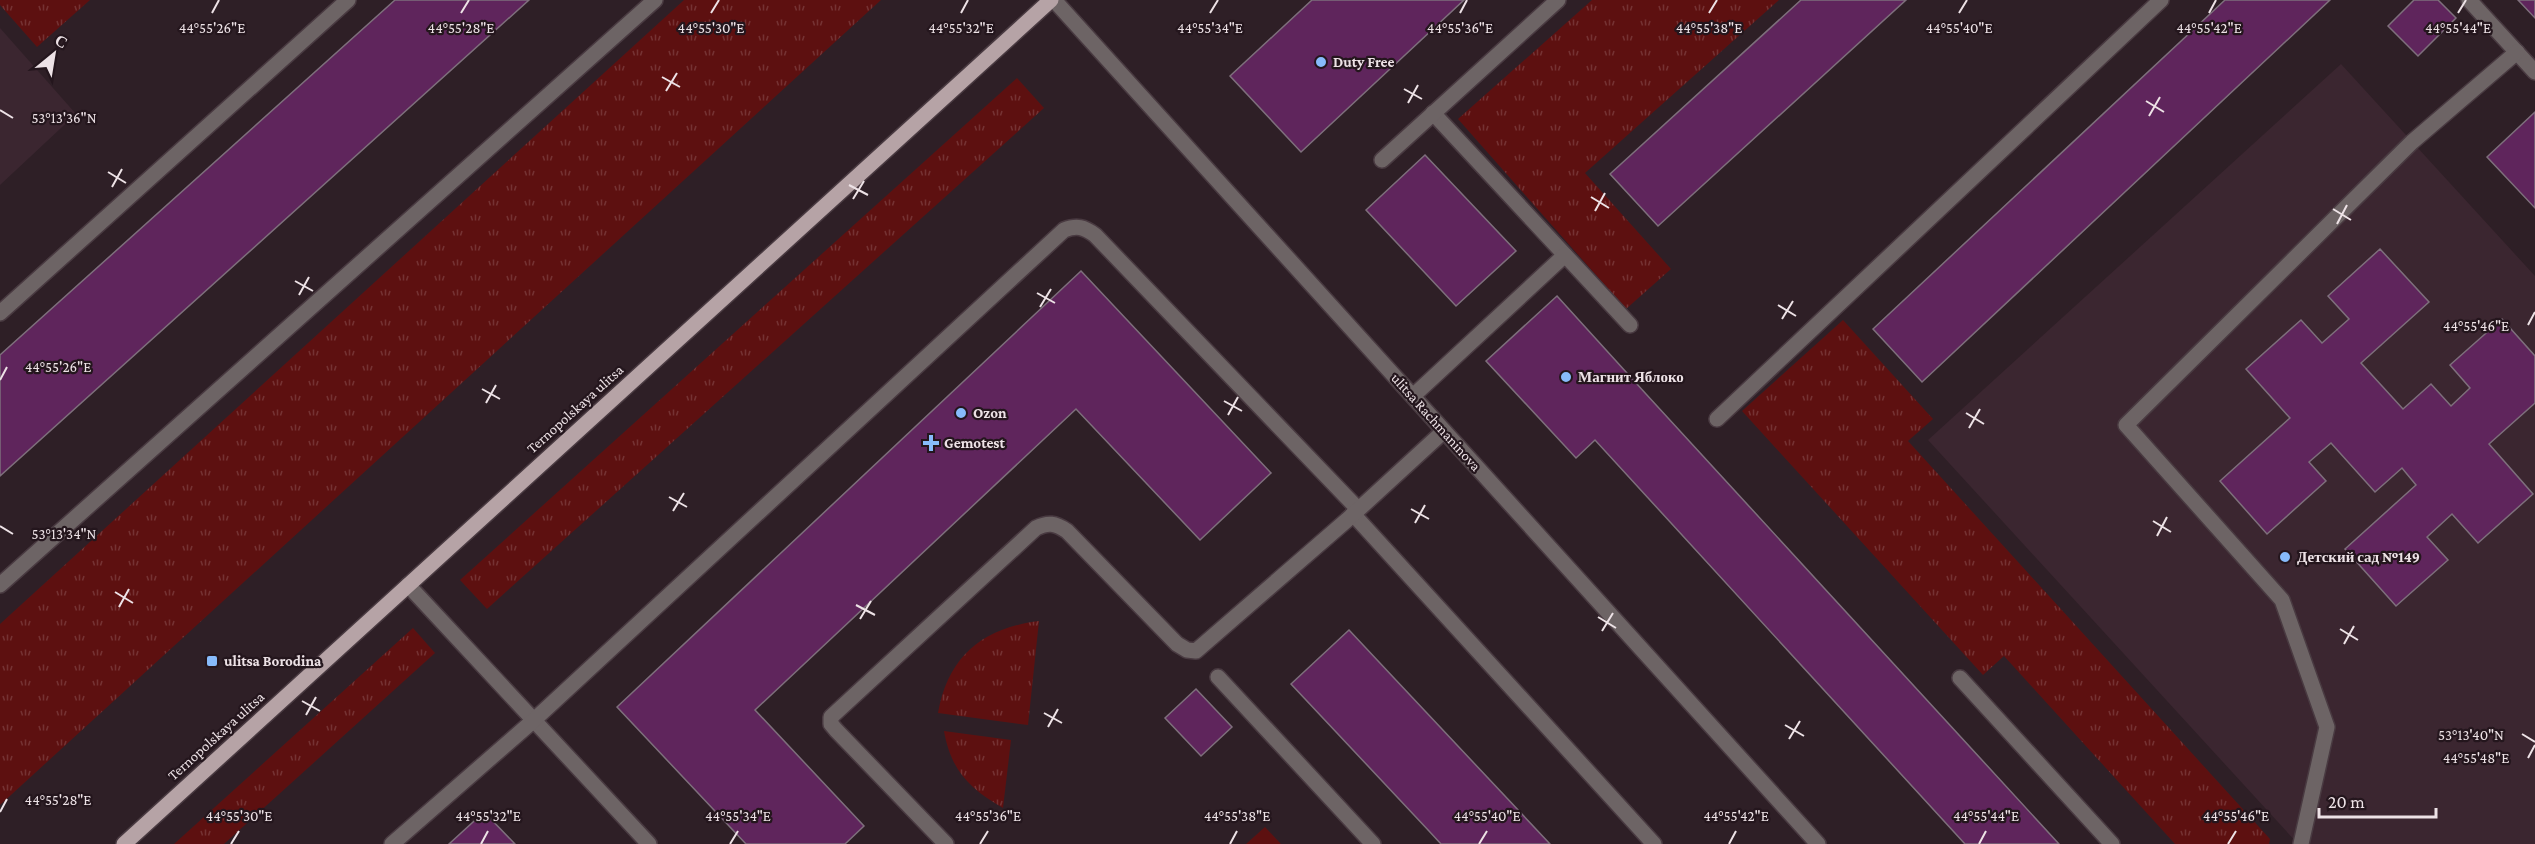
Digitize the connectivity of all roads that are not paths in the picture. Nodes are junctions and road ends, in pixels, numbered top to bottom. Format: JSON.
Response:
{"nodes":[{"id":1,"x":348,"y":0,"type":"edge"},
{"id":2,"x":655,"y":0,"type":"edge"},
{"id":3,"x":1053,"y":0,"type":"edge"},
{"id":4,"x":1558,"y":0,"type":"edge"},
{"id":5,"x":2161,"y":0,"type":"edge"},
{"id":6,"x":2469,"y":0,"type":"edge"},
{"id":7,"x":2517,"y":52,"type":"junction"},
{"id":8,"x":2535,"y":72,"type":"edge"},
{"id":9,"x":1433,"y":113,"type":"junction"},
{"id":10,"x":1382,"y":160,"type":"dead end"},
{"id":11,"x":1565,"y":255,"type":"junction"},
{"id":12,"x":0,"y":314,"type":"edge"},
{"id":13,"x":1630,"y":325,"type":"dead end"},
{"id":14,"x":1413,"y":396,"type":"junction"},
{"id":15,"x":1717,"y":419,"type":"dead end"},
{"id":16,"x":1444,"y":431,"type":"junction"},
{"id":17,"x":1355,"y":512,"type":"junction"},
{"id":18,"x":0,"y":585,"type":"edge"},
{"id":19,"x":408,"y":585,"type":"junction"},
{"id":20,"x":1218,"y":677,"type":"dead end"},
{"id":21,"x":1960,"y":678,"type":"dead end"},
{"id":22,"x":534,"y":720,"type":"junction"},
{"id":23,"x":124,"y":844,"type":"edge"},
{"id":24,"x":392,"y":844,"type":"edge"},
{"id":25,"x":649,"y":844,"type":"edge"},
{"id":26,"x":946,"y":844,"type":"edge"},
{"id":27,"x":1373,"y":844,"type":"edge"},
{"id":28,"x":1653,"y":844,"type":"edge"},
{"id":29,"x":1818,"y":844,"type":"edge"},
{"id":30,"x":2112,"y":844,"type":"edge"},
{"id":31,"x":2301,"y":844,"type":"edge"}],
"edges":[{"from":1,"to":12,"type":"street"},
{"from":2,"to":18,"type":"street"},
{"from":3,"to":14,"type":"street","name":"ulitsa Rachmaninova"},
{"from":3,"to":19,"type":"main road","name":"Ternopolskaya ulitsa"},
{"from":4,"to":9,"type":"street"},
{"from":5,"to":15,"type":"street"},
{"from":6,"to":7,"type":"street"},
{"from":7,"to":8,"type":"street"},
{"from":7,"to":31,"type":"street"},
{"from":9,"to":10,"type":"street"},
{"from":9,"to":11,"type":"street"},
{"from":11,"to":13,"type":"street"},
{"from":11,"to":14,"type":"street"},
{"from":14,"to":16,"type":"street","name":"ulitsa Rachmaninova"},
{"from":16,"to":17,"type":"street"},
{"from":16,"to":29,"type":"street","name":"ulitsa Rachmaninova"},
{"from":17,"to":22,"type":"street"},
{"from":17,"to":26,"type":"street"},
{"from":17,"to":28,"type":"street"},
{"from":19,"to":22,"type":"street"},
{"from":19,"to":23,"type":"main road","name":"Ternopolskaya ulitsa"},
{"from":20,"to":27,"type":"street"},
{"from":21,"to":30,"type":"street"},
{"from":22,"to":24,"type":"street"},
{"from":22,"to":25,"type":"street"}]}
